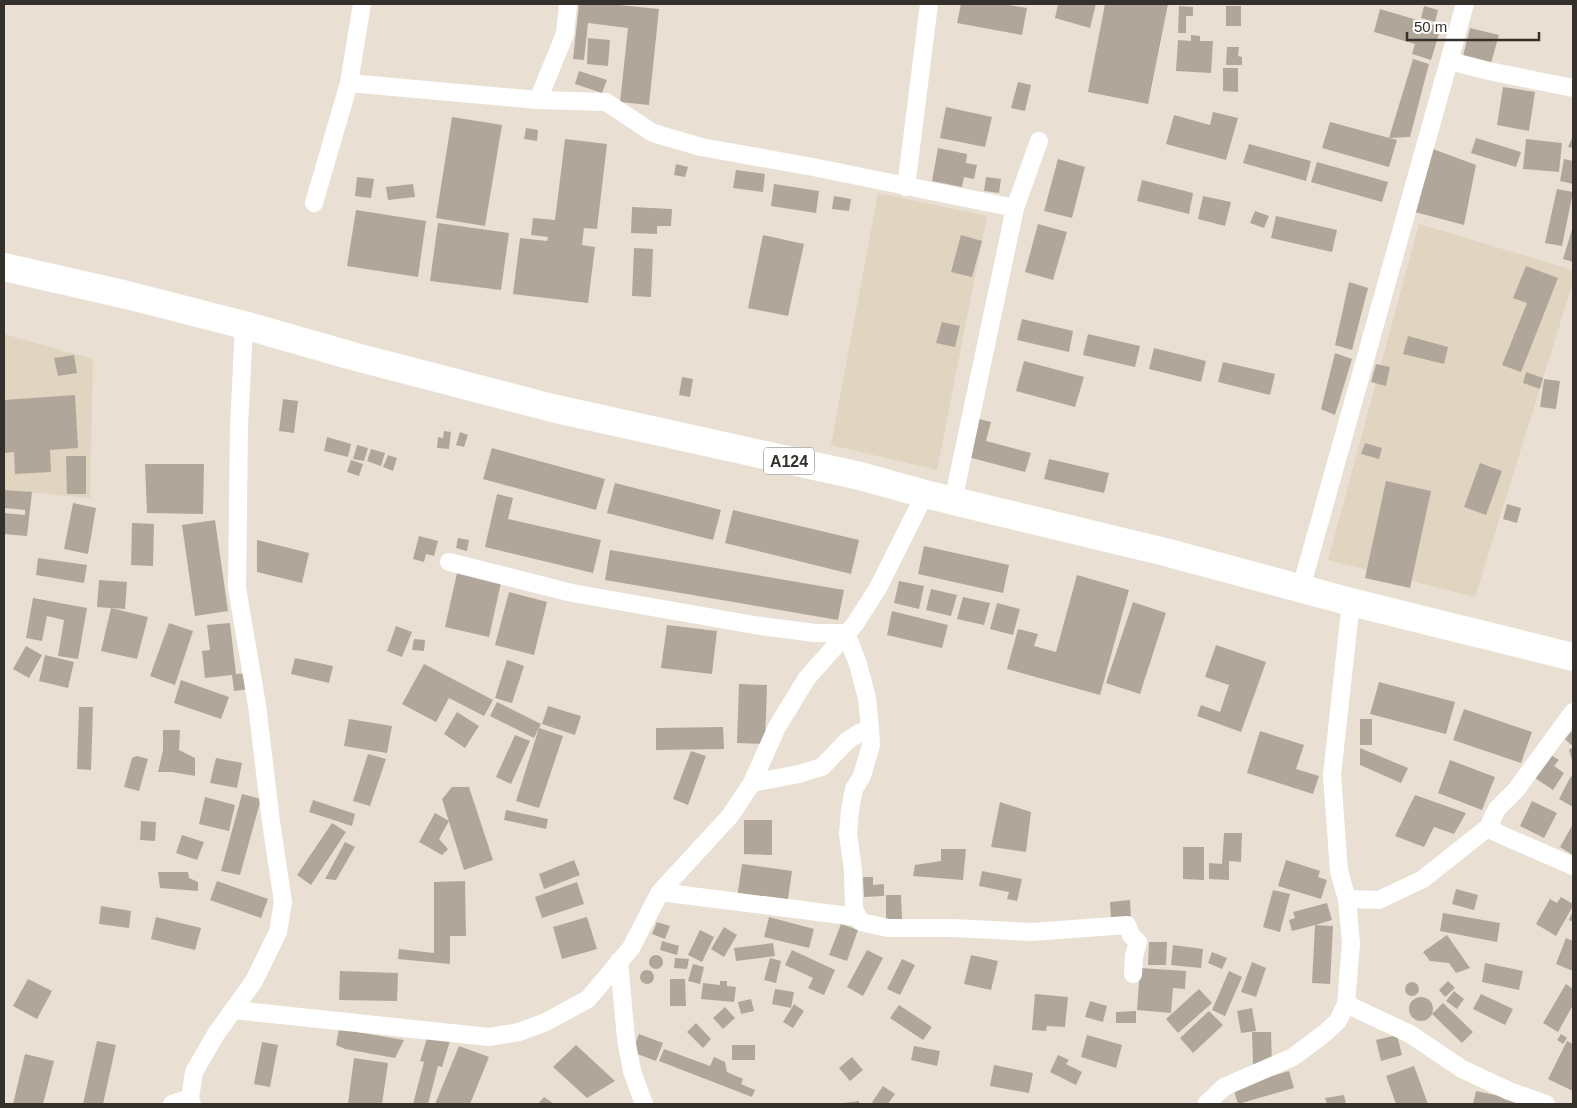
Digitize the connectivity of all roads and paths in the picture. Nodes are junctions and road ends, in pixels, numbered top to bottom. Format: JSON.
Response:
{"nodes":[{"id":1,"x":362,"y":4,"type":"edge"},
{"id":2,"x":568,"y":4,"type":"edge"},
{"id":3,"x":929,"y":4,"type":"edge"},
{"id":4,"x":1465,"y":4,"type":"edge"},
{"id":5,"x":1450,"y":61,"type":"junction"},
{"id":6,"x":349,"y":82,"type":"junction"},
{"id":7,"x":1573,"y":88,"type":"edge"},
{"id":8,"x":538,"y":100,"type":"junction"},
{"id":9,"x":1039,"y":141,"type":"dead end"},
{"id":10,"x":906,"y":187,"type":"junction"},
{"id":11,"x":314,"y":203,"type":"dead end"},
{"id":12,"x":1014,"y":208,"type":"junction"},
{"id":13,"x":4,"y":268,"type":"edge"},
{"id":14,"x":244,"y":325,"type":"junction"},
{"id":15,"x":925,"y":494,"type":"junction"},
{"id":16,"x":953,"y":501,"type":"junction"},
{"id":17,"x":449,"y":562,"type":"dead end"},
{"id":18,"x":1301,"y":588,"type":"junction"},
{"id":19,"x":1351,"y":602,"type":"junction"},
{"id":20,"x":846,"y":633,"type":"junction"},
{"id":21,"x":1573,"y":657,"type":"edge"},
{"id":22,"x":1573,"y":712,"type":"edge"},
{"id":23,"x":870,"y":729,"type":"junction"},
{"id":24,"x":752,"y":783,"type":"junction"},
{"id":25,"x":1491,"y":826,"type":"junction"},
{"id":26,"x":1573,"y":866,"type":"edge"},
{"id":27,"x":660,"y":892,"type":"junction"},
{"id":28,"x":1347,"y":899,"type":"junction"},
{"id":29,"x":857,"y":917,"type":"junction"},
{"id":30,"x":619,"y":961,"type":"junction"},
{"id":31,"x":1133,"y":974,"type":"dead end"},
{"id":32,"x":1346,"y":1004,"type":"junction"},
{"id":33,"x":234,"y":1010,"type":"junction"},
{"id":34,"x":191,"y":1101,"type":"edge"},
{"id":35,"x":172,"y":1104,"type":"edge"},
{"id":36,"x":644,"y":1104,"type":"edge"},
{"id":37,"x":1206,"y":1104,"type":"edge"},
{"id":38,"x":1546,"y":1104,"type":"edge"}],
"edges":[{"from":1,"to":6,"type":"street"},
{"from":2,"to":8,"type":"street"},
{"from":3,"to":10,"type":"street"},
{"from":4,"to":5,"type":"street"},
{"from":5,"to":7,"type":"street"},
{"from":5,"to":18,"type":"street"},
{"from":6,"to":8,"type":"street"},
{"from":6,"to":11,"type":"street"},
{"from":8,"to":10,"type":"street"},
{"from":9,"to":12,"type":"street"},
{"from":10,"to":12,"type":"street"},
{"from":12,"to":16,"type":"street"},
{"from":13,"to":14,"type":"highway","number":"A124"},
{"from":14,"to":15,"type":"highway","number":"A124"},
{"from":14,"to":33,"type":"street"},
{"from":15,"to":16,"type":"highway","number":"A124"},
{"from":15,"to":20,"type":"street"},
{"from":16,"to":18,"type":"highway","number":"A124"},
{"from":17,"to":20,"type":"street"},
{"from":18,"to":19,"type":"highway","number":"A124"},
{"from":19,"to":21,"type":"highway","number":"A124"},
{"from":19,"to":28,"type":"street"},
{"from":20,"to":23,"type":"street"},
{"from":20,"to":24,"type":"street"},
{"from":22,"to":25,"type":"street"},
{"from":23,"to":24,"type":"street"},
{"from":23,"to":29,"type":"street"},
{"from":24,"to":27,"type":"street"},
{"from":25,"to":26,"type":"street"},
{"from":25,"to":28,"type":"street"},
{"from":27,"to":29,"type":"street"},
{"from":27,"to":30,"type":"street"},
{"from":28,"to":32,"type":"street"},
{"from":29,"to":31,"type":"street"},
{"from":30,"to":33,"type":"street"},
{"from":30,"to":36,"type":"street"},
{"from":32,"to":37,"type":"street"},
{"from":32,"to":38,"type":"street"},
{"from":33,"to":34,"type":"street"},
{"from":34,"to":35,"type":"street"}]}
